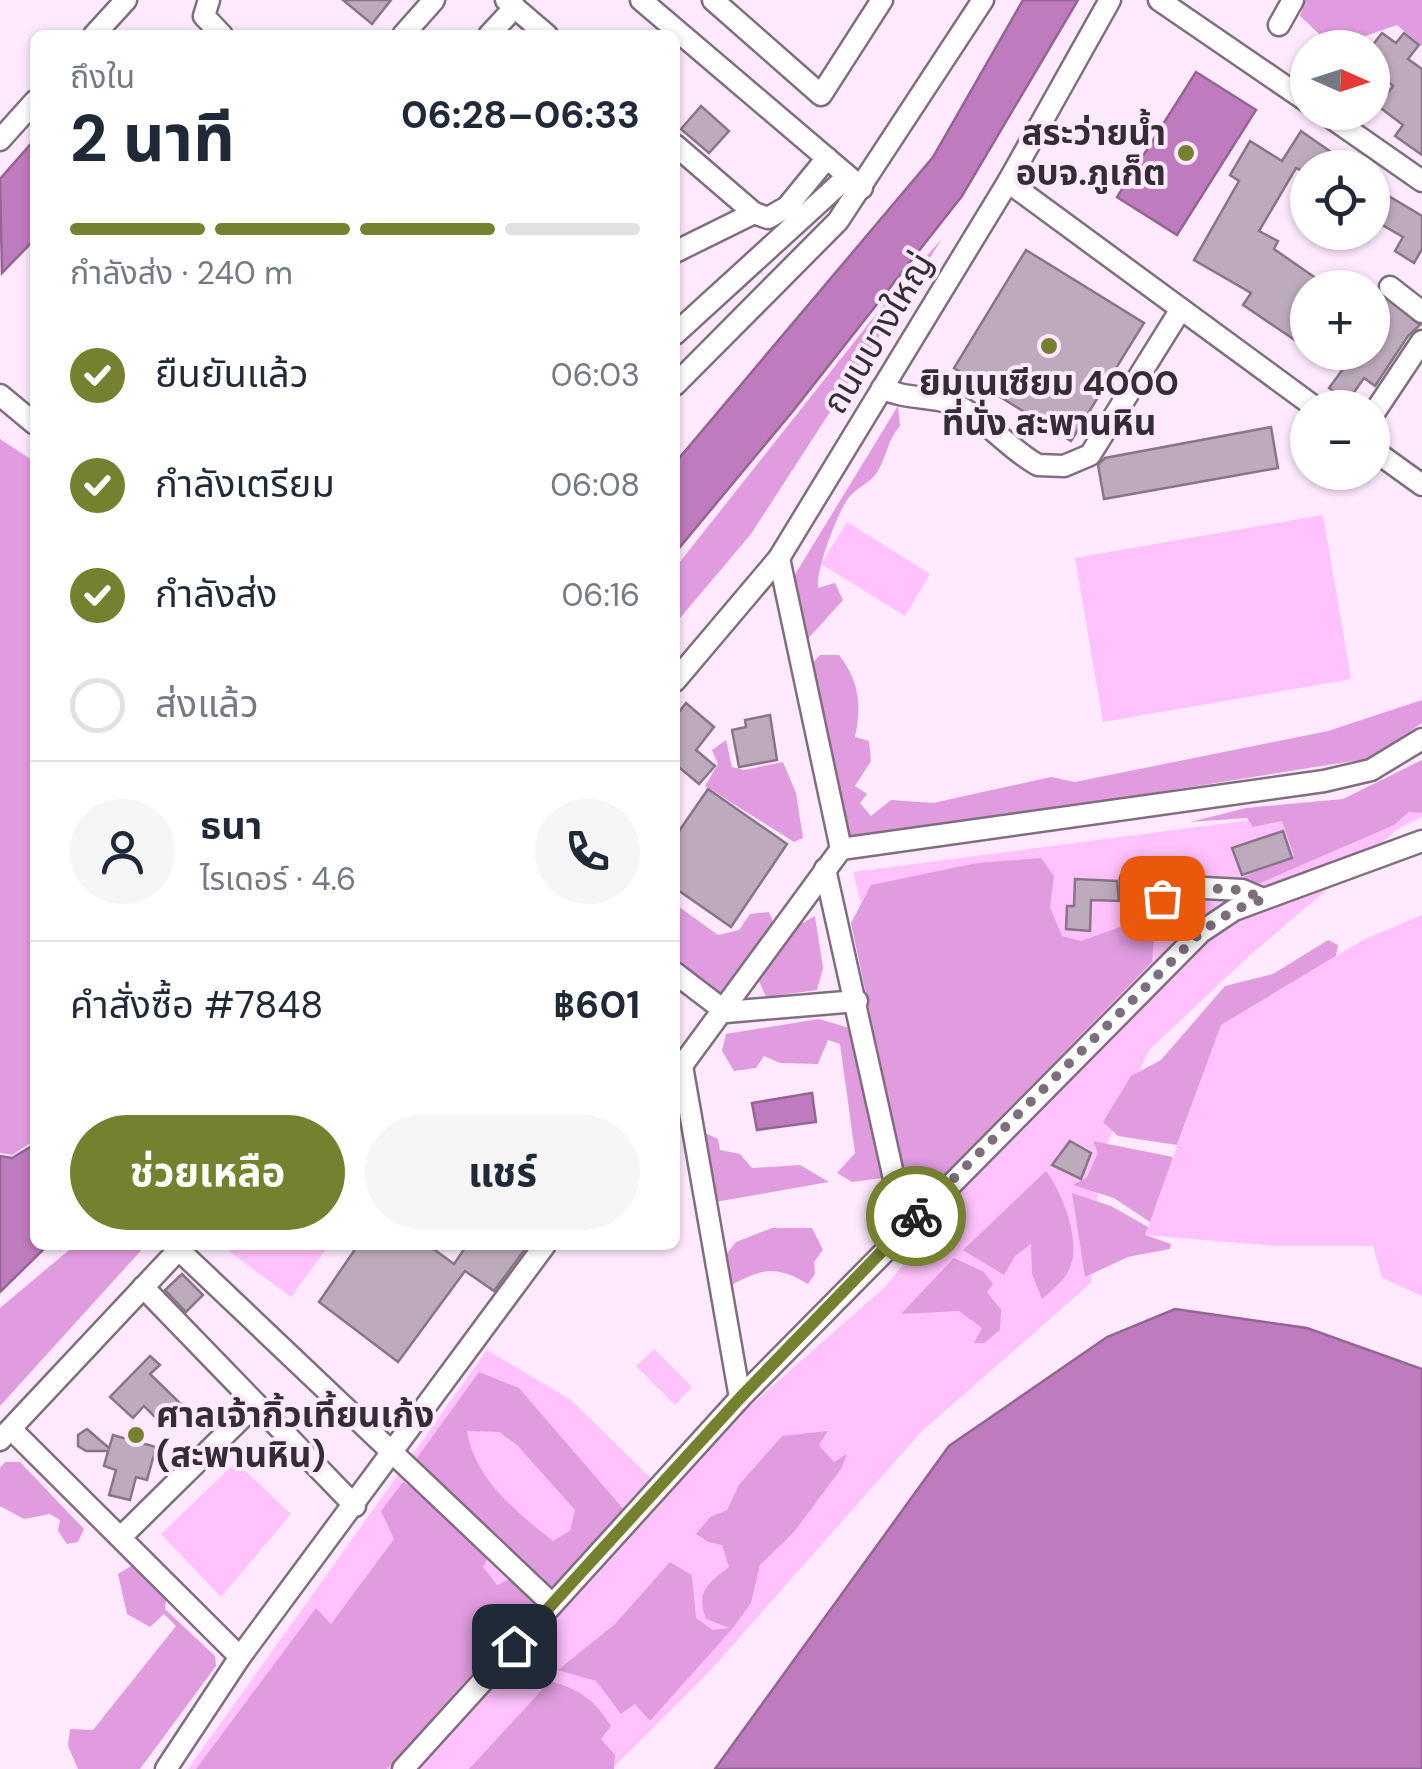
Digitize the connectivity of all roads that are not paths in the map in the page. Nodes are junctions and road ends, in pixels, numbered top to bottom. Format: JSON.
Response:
{"nodes":[{"id":1,"x":126,"y":0,"type":"edge"},
{"id":2,"x":209,"y":0,"type":"edge"},
{"id":3,"x":434,"y":0,"type":"edge"},
{"id":4,"x":641,"y":0,"type":"edge"},
{"id":5,"x":713,"y":0,"type":"edge"},
{"id":6,"x":882,"y":0,"type":"edge"},
{"id":7,"x":983,"y":0,"type":"edge"},
{"id":8,"x":1110,"y":0,"type":"edge"},
{"id":9,"x":1160,"y":0,"type":"edge"},
{"id":10,"x":1293,"y":0,"type":"edge"},
{"id":11,"x":510,"y":4,"type":"edge"},
{"id":12,"x":1279,"y":25,"type":"dead end"},
{"id":13,"x":99,"y":30,"type":"edge"},
{"id":14,"x":217,"y":30,"type":"edge"},
{"id":15,"x":408,"y":30,"type":"edge"},
{"id":16,"x":492,"y":30,"type":"edge"},
{"id":17,"x":541,"y":30,"type":"edge"},
{"id":18,"x":676,"y":30,"type":"edge"},
{"id":19,"x":680,"y":33,"type":"edge"},
{"id":20,"x":1290,"y":90,"type":"edge"},
{"id":21,"x":30,"y":107,"type":"edge"},
{"id":22,"x":1350,"y":130,"type":"edge"},
{"id":23,"x":0,"y":140,"type":"edge"},
{"id":24,"x":680,"y":148,"type":"edge"},
{"id":25,"x":826,"y":158,"type":"junction"},
{"id":26,"x":1421,"y":178,"type":"edge"},
{"id":27,"x":1008,"y":182,"type":"junction"},
{"id":28,"x":855,"y":183,"type":"junction"},
{"id":29,"x":754,"y":213,"type":"junction"},
{"id":30,"x":680,"y":250,"type":"edge"},
{"id":31,"x":1390,"y":288,"type":"dead end"},
{"id":32,"x":1181,"y":309,"type":"junction"},
{"id":33,"x":1422,"y":312,"type":"edge"},
{"id":34,"x":680,"y":330,"type":"edge"},
{"id":35,"x":1422,"y":342,"type":"edge"},
{"id":36,"x":680,"y":380,"type":"edge"},
{"id":37,"x":882,"y":388,"type":"junction"},
{"id":38,"x":1291,"y":390,"type":"edge"},
{"id":39,"x":1390,"y":390,"type":"edge"},
{"id":40,"x":0,"y":396,"type":"edge"},
{"id":41,"x":30,"y":420,"type":"edge"},
{"id":42,"x":1390,"y":462,"type":"edge"},
{"id":43,"x":1422,"y":485,"type":"edge"},
{"id":44,"x":779,"y":558,"type":"junction"},
{"id":45,"x":680,"y":675,"type":"edge"},
{"id":46,"x":1422,"y":739,"type":"edge"},
{"id":47,"x":1422,"y":841,"type":"edge"},
{"id":48,"x":842,"y":849,"type":"junction"},
{"id":49,"x":825,"y":869,"type":"junction"},
{"id":50,"x":1166,"y":886,"type":"dead end"},
{"id":51,"x":1264,"y":899,"type":"junction"},
{"id":52,"x":680,"y":976,"type":"edge"},
{"id":53,"x":856,"y":1001,"type":"junction"},
{"id":54,"x":726,"y":1012,"type":"junction"},
{"id":55,"x":680,"y":1069,"type":"edge"},
{"id":56,"x":680,"y":1082,"type":"edge"},
{"id":57,"x":905,"y":1228,"type":"junction"},
{"id":58,"x":178,"y":1250,"type":"edge"},
{"id":59,"x":184,"y":1250,"type":"edge"},
{"id":60,"x":541,"y":1250,"type":"edge"},
{"id":61,"x":143,"y":1287,"type":"junction"},
{"id":62,"x":740,"y":1398,"type":"junction"},
{"id":63,"x":256,"y":1404,"type":"junction"},
{"id":64,"x":6,"y":1435,"type":"edge"},
{"id":65,"x":392,"y":1456,"type":"junction"},
{"id":66,"x":355,"y":1506,"type":"junction"},
{"id":67,"x":121,"y":1537,"type":"junction"},
{"id":68,"x":552,"y":1604,"type":"junction"},
{"id":69,"x":240,"y":1658,"type":"junction"},
{"id":70,"x":166,"y":1769,"type":"edge"},
{"id":71,"x":403,"y":1769,"type":"edge"}],
"edges":[{"from":1,"to":13,"type":"street"},
{"from":2,"to":14,"type":"street"},
{"from":3,"to":15,"type":"street"},
{"from":4,"to":18,"type":"street"},
{"from":5,"to":6,"type":"street"},
{"from":7,"to":28,"type":"street"},
{"from":8,"to":27,"type":"street","name":"ถนนบางใหญ่"},
{"from":9,"to":20,"type":"street"},
{"from":10,"to":12,"type":"street"},
{"from":11,"to":16,"type":"street"},
{"from":11,"to":17,"type":"street"},
{"from":19,"to":25,"type":"street"},
{"from":21,"to":23,"type":"street"},
{"from":22,"to":26,"type":"street"},
{"from":24,"to":29,"type":"street"},
{"from":25,"to":28,"type":"street"},
{"from":25,"to":29,"type":"street"},
{"from":27,"to":32,"type":"street"},
{"from":27,"to":37,"type":"street","name":"ถนนบางใหญ่"},
{"from":28,"to":34,"type":"street"},
{"from":28,"to":36,"type":"street"},
{"from":29,"to":30,"type":"street"},
{"from":31,"to":33,"type":"street"},
{"from":32,"to":37,"type":"street"},
{"from":32,"to":38,"type":"street"},
{"from":35,"to":39,"type":"street"},
{"from":37,"to":44,"type":"street","name":"ถนนบางใหญ่"},
{"from":40,"to":41,"type":"street"},
{"from":42,"to":43,"type":"street"},
{"from":44,"to":45,"type":"street","name":"ถนนบางใหญ่"},
{"from":44,"to":48,"type":"street"},
{"from":46,"to":48,"type":"street"},
{"from":47,"to":51,"type":"street"},
{"from":48,"to":49,"type":"street"},
{"from":49,"to":53,"type":"street"},
{"from":49,"to":54,"type":"street"},
{"from":50,"to":51,"type":"street"},
{"from":51,"to":57,"type":"street"},
{"from":52,"to":54,"type":"street"},
{"from":53,"to":54,"type":"street"},
{"from":53,"to":57,"type":"street"},
{"from":54,"to":55,"type":"street"},
{"from":56,"to":62,"type":"street"},
{"from":57,"to":62,"type":"street"},
{"from":58,"to":61,"type":"street"},
{"from":59,"to":65,"type":"street"},
{"from":60,"to":65,"type":"street"},
{"from":61,"to":63,"type":"street"},
{"from":61,"to":64,"type":"street"},
{"from":62,"to":68,"type":"street"},
{"from":63,"to":66,"type":"street"},
{"from":63,"to":67,"type":"street"},
{"from":64,"to":67,"type":"street"},
{"from":65,"to":66,"type":"street"},
{"from":65,"to":68,"type":"street"},
{"from":66,"to":69,"type":"street"},
{"from":67,"to":69,"type":"street"},
{"from":68,"to":71,"type":"street"},
{"from":69,"to":70,"type":"street"}]}
